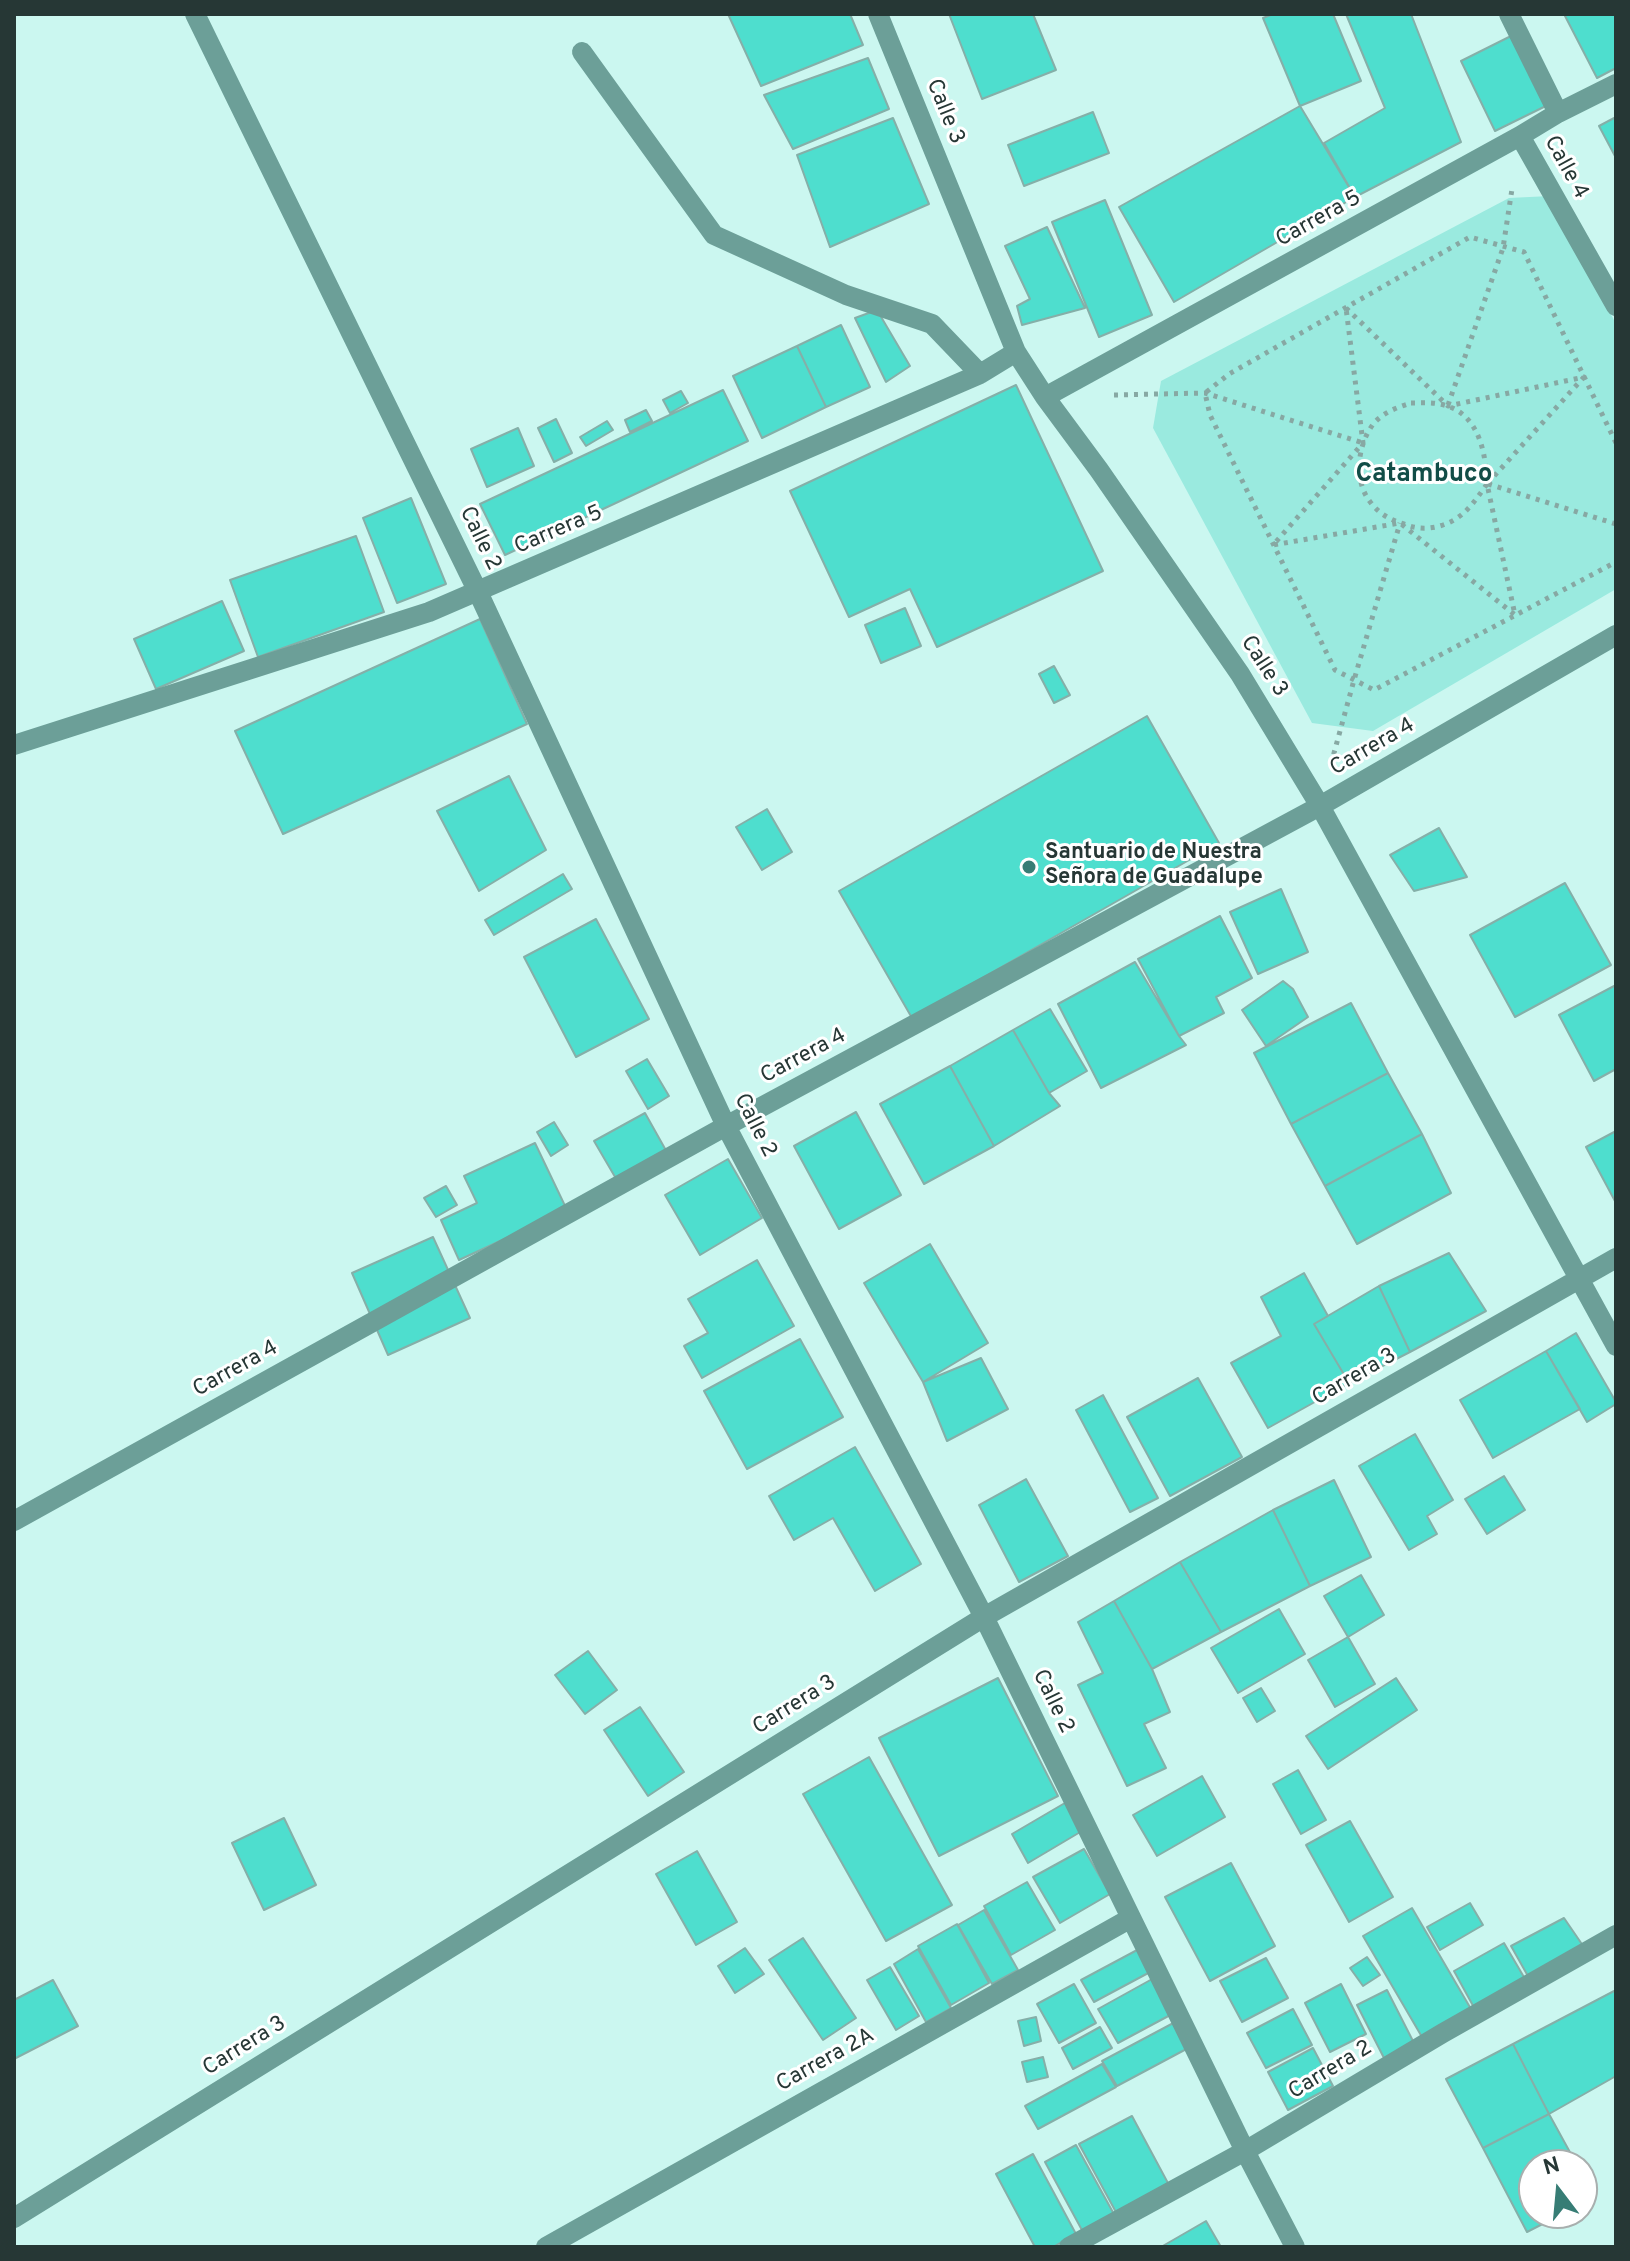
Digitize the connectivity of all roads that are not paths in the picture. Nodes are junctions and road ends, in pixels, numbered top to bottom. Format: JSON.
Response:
{"nodes":[{"id":1,"x":195,"y":14,"type":"edge"},
{"id":2,"x":878,"y":14,"type":"edge"},
{"id":3,"x":1509,"y":14,"type":"edge"},
{"id":4,"x":582,"y":52,"type":"dead end"},
{"id":5,"x":1616,"y":84,"type":"edge"},
{"id":6,"x":1558,"y":113,"type":"junction"},
{"id":7,"x":1520,"y":136,"type":"junction"},
{"id":8,"x":1616,"y":306,"type":"edge"},
{"id":9,"x":1016,"y":352,"type":"junction"},
{"id":10,"x":980,"y":374,"type":"junction"},
{"id":11,"x":1045,"y":397,"type":"junction"},
{"id":12,"x":478,"y":592,"type":"junction"},
{"id":13,"x":1616,"y":635,"type":"edge"},
{"id":14,"x":14,"y":745,"type":"edge"},
{"id":15,"x":1320,"y":806,"type":"junction"},
{"id":16,"x":726,"y":1126,"type":"junction"},
{"id":17,"x":1616,"y":1258,"type":"edge"},
{"id":18,"x":1580,"y":1278,"type":"junction"},
{"id":19,"x":1616,"y":1346,"type":"edge"},
{"id":20,"x":14,"y":1521,"type":"edge"},
{"id":21,"x":984,"y":1617,"type":"junction"},
{"id":22,"x":1131,"y":1918,"type":"junction"},
{"id":23,"x":1616,"y":1935,"type":"edge"},
{"id":24,"x":1245,"y":2151,"type":"junction"},
{"id":25,"x":14,"y":2218,"type":"edge"},
{"id":26,"x":546,"y":2247,"type":"edge"},
{"id":27,"x":1069,"y":2247,"type":"edge"},
{"id":28,"x":1295,"y":2247,"type":"edge"}],
"edges":[{"from":1,"to":12,"type":"street","name":"Calle 2"},
{"from":2,"to":9,"type":"street","name":"Calle 3"},
{"from":3,"to":6,"type":"street","name":"Calle 4"},
{"from":4,"to":10,"type":"street"},
{"from":5,"to":6,"type":"street","name":"Carrera 5"},
{"from":6,"to":7,"type":"street","name":"Carrera 5"},
{"from":7,"to":8,"type":"street","name":"Calle 4"},
{"from":7,"to":11,"type":"street","name":"Carrera 5"},
{"from":9,"to":10,"type":"street","name":"Carrera 5"},
{"from":9,"to":11,"type":"street","name":"Calle 3"},
{"from":10,"to":12,"type":"street","name":"Carrera 5"},
{"from":11,"to":15,"type":"street","name":"Calle 3"},
{"from":12,"to":14,"type":"street","name":"Carrera 5"},
{"from":12,"to":16,"type":"street","name":"Calle 2"},
{"from":13,"to":15,"type":"street","name":"Carrera 4"},
{"from":15,"to":16,"type":"street","name":"Carrera 4"},
{"from":15,"to":18,"type":"street","name":"Calle 3"},
{"from":16,"to":20,"type":"street","name":"Carrera 4"},
{"from":16,"to":21,"type":"street","name":"Calle 2"},
{"from":17,"to":18,"type":"street","name":"Carrera 3"},
{"from":18,"to":19,"type":"street","name":"Calle 3"},
{"from":18,"to":21,"type":"street","name":"Carrera 3"},
{"from":21,"to":22,"type":"street","name":"Calle 2"},
{"from":21,"to":25,"type":"street","name":"Carrera 3"},
{"from":22,"to":24,"type":"street","name":"Calle 2"},
{"from":22,"to":26,"type":"street","name":"Carrera 2A"},
{"from":23,"to":24,"type":"street","name":"Carrera 2"},
{"from":24,"to":27,"type":"street","name":"Carrera 2"},
{"from":24,"to":28,"type":"street","name":"Calle 2"}]}
